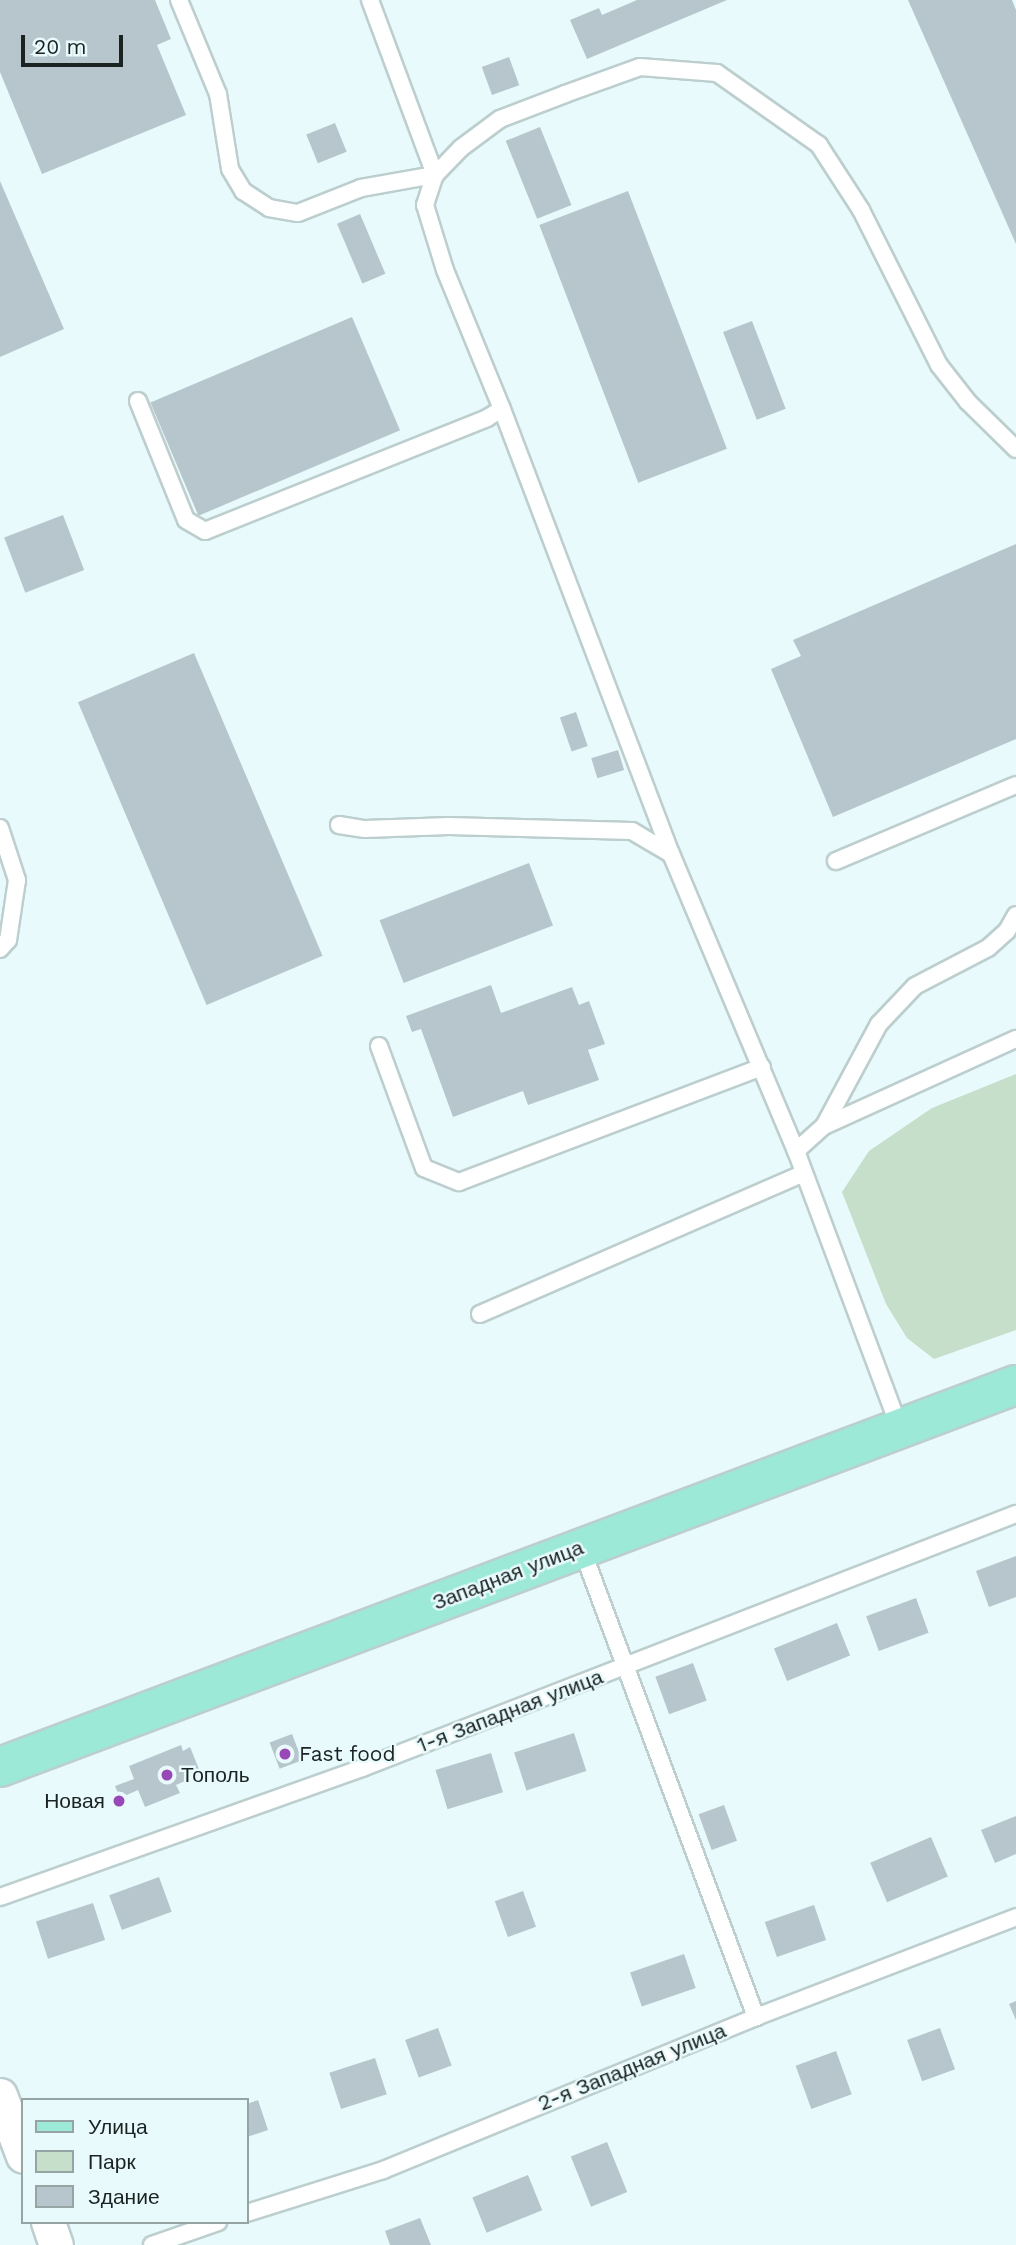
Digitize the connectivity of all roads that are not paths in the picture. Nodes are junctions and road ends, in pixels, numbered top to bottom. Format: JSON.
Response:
{"nodes":[{"id":1,"x":179,"y":0,"type":"edge"},
{"id":2,"x":370,"y":0,"type":"edge"},
{"id":3,"x":435,"y":175,"type":"junction"},
{"id":4,"x":138,"y":401,"type":"dead end"},
{"id":5,"x":502,"y":409,"type":"junction"},
{"id":6,"x":1016,"y":449,"type":"edge"},
{"id":7,"x":1016,"y":785,"type":"edge"},
{"id":8,"x":339,"y":825,"type":"dead end"},
{"id":9,"x":0,"y":828,"type":"edge"},
{"id":10,"x":671,"y":854,"type":"junction"},
{"id":11,"x":836,"y":861,"type":"dead end"},
{"id":12,"x":1016,"y":915,"type":"edge"},
{"id":13,"x":3,"y":942,"type":"edge"},
{"id":14,"x":1016,"y":1039,"type":"edge"},
{"id":15,"x":379,"y":1046,"type":"dead end"},
{"id":16,"x":762,"y":1067,"type":"junction"},
{"id":17,"x":824,"y":1126,"type":"junction"},
{"id":18,"x":796,"y":1151,"type":"junction"},
{"id":19,"x":804,"y":1173,"type":"junction"},
{"id":20,"x":480,"y":1314,"type":"dead end"},
{"id":21,"x":1016,"y":1385,"type":"edge"},
{"id":22,"x":900,"y":1429,"type":"junction"},
{"id":23,"x":1016,"y":1514,"type":"edge"},
{"id":24,"x":581,"y":1547,"type":"junction"},
{"id":25,"x":628,"y":1666,"type":"junction"},
{"id":26,"x":0,"y":1767,"type":"edge"},
{"id":27,"x":0,"y":1897,"type":"edge"},
{"id":28,"x":1016,"y":1917,"type":"edge"},
{"id":29,"x":756,"y":2017,"type":"junction"},
{"id":30,"x":0,"y":2095,"type":"edge"},
{"id":31,"x":21,"y":2151,"type":"edge"},
{"id":32,"x":248,"y":2213,"type":"edge"},
{"id":33,"x":49,"y":2224,"type":"edge"},
{"id":34,"x":212,"y":2224,"type":"edge"},
{"id":35,"x":56,"y":2245,"type":"edge"},
{"id":36,"x":152,"y":2245,"type":"edge"}],
"edges":[{"from":1,"to":3,"type":"lane"},
{"from":2,"to":3,"type":"lane"},
{"from":3,"to":5,"type":"lane"},
{"from":3,"to":6,"type":"lane"},
{"from":4,"to":5,"type":"lane"},
{"from":5,"to":10,"type":"lane"},
{"from":7,"to":11,"type":"lane"},
{"from":8,"to":10,"type":"lane"},
{"from":9,"to":13,"type":"lane"},
{"from":10,"to":16,"type":"lane"},
{"from":12,"to":17,"type":"lane"},
{"from":14,"to":17,"type":"lane"},
{"from":15,"to":16,"type":"lane"},
{"from":16,"to":18,"type":"lane"},
{"from":17,"to":18,"type":"lane"},
{"from":18,"to":19,"type":"lane"},
{"from":19,"to":20,"type":"lane"},
{"from":19,"to":22,"type":"lane"},
{"from":21,"to":22,"type":"main road","name":"Западная улица"},
{"from":22,"to":24,"type":"main road","name":"Западная улица"},
{"from":23,"to":25,"type":"lane","name":"1-я Западная улица"},
{"from":24,"to":25,"type":"lane"},
{"from":24,"to":26,"type":"main road","name":"Западная улица"},
{"from":25,"to":27,"type":"lane","name":"1-я Западная улица"},
{"from":25,"to":29,"type":"lane"},
{"from":28,"to":29,"type":"lane","name":"2-я Западная улица"},
{"from":29,"to":32,"type":"lane","name":"2-я Западная улица"},
{"from":30,"to":31,"type":"street"},
{"from":33,"to":35,"type":"street"},
{"from":34,"to":36,"type":"lane"}]}
